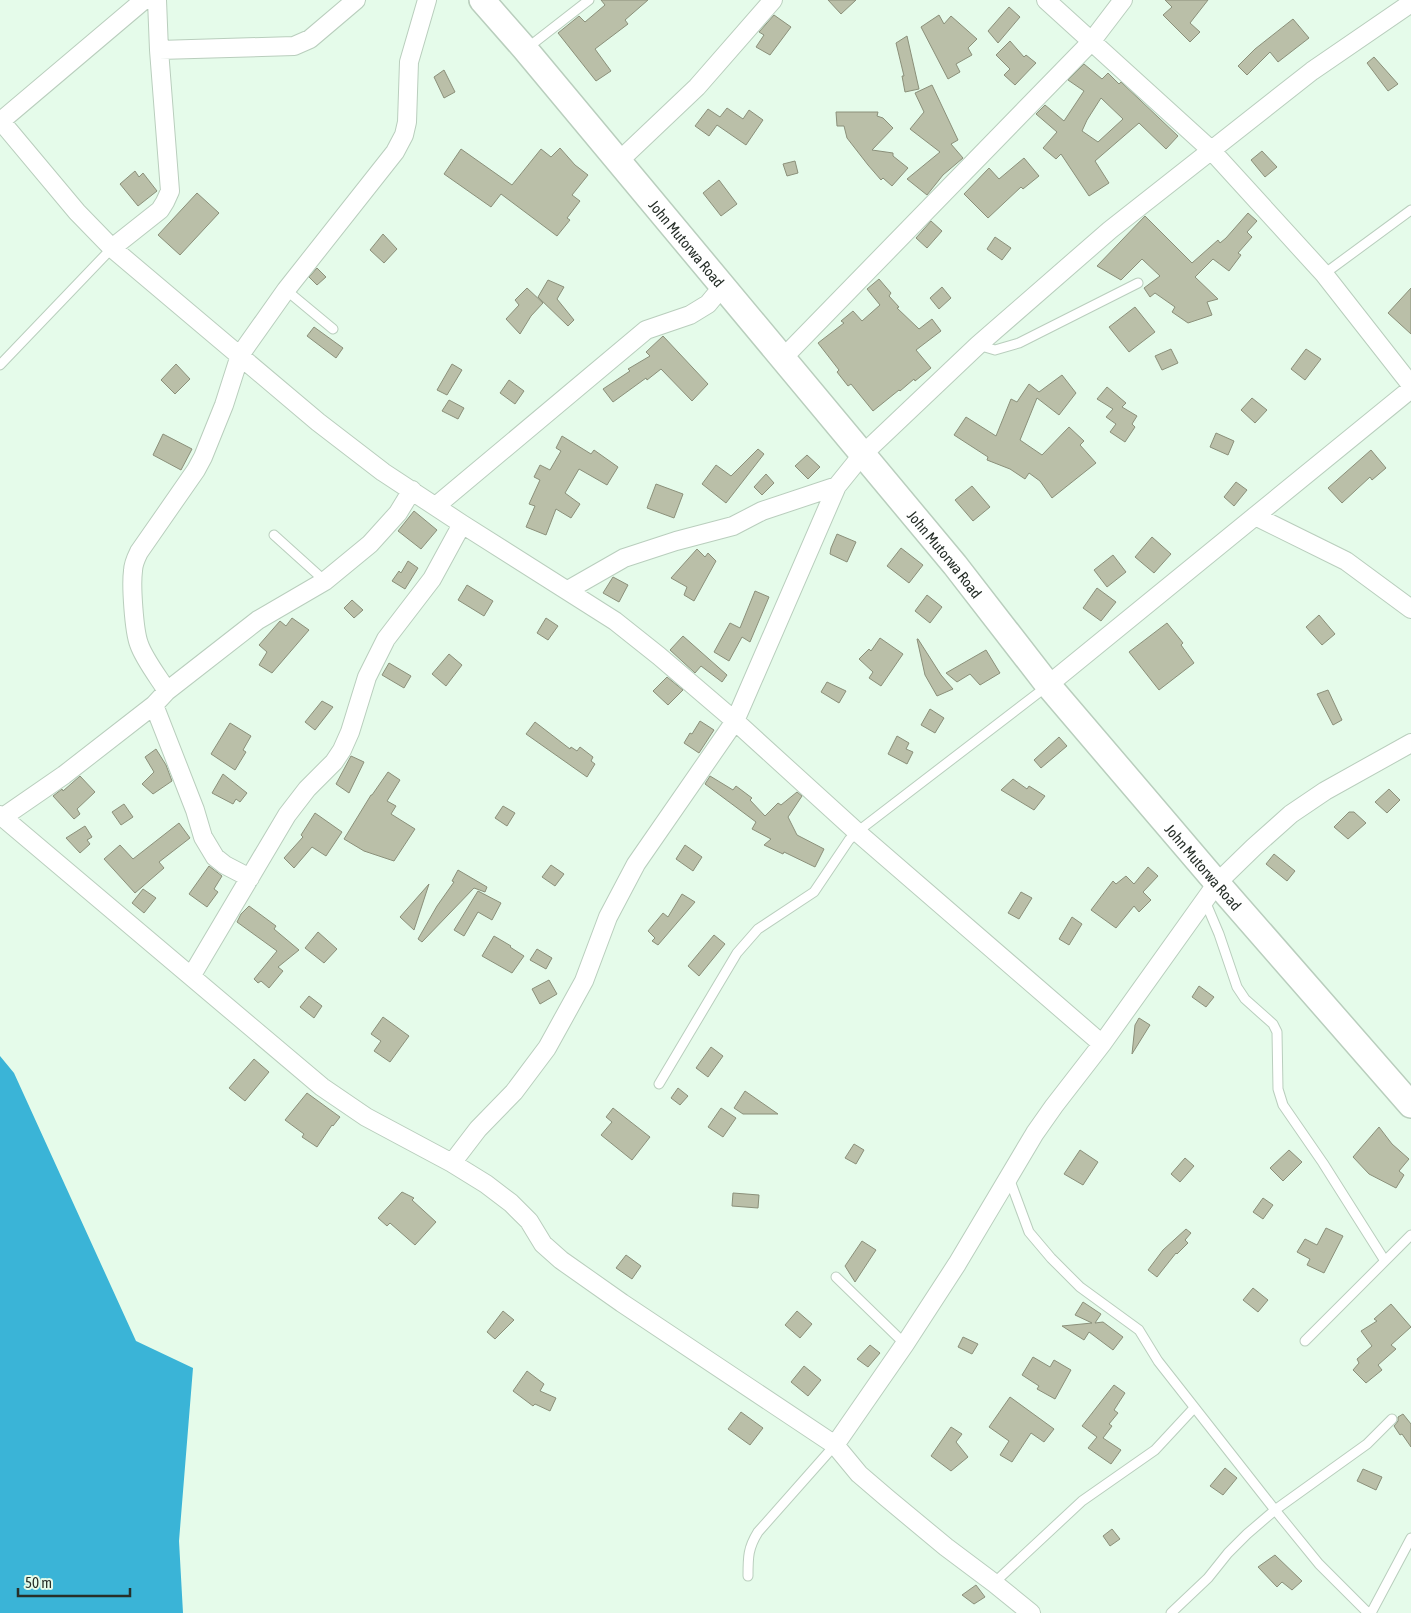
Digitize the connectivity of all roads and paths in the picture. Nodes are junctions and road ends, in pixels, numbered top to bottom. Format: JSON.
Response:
{"nodes":[{"id":1,"x":144,"y":0,"type":"edge"},
{"id":2,"x":157,"y":0,"type":"edge"},
{"id":3,"x":356,"y":0,"type":"edge"},
{"id":4,"x":427,"y":0,"type":"edge"},
{"id":5,"x":482,"y":0,"type":"edge"},
{"id":6,"x":589,"y":0,"type":"edge"},
{"id":7,"x":773,"y":0,"type":"edge"},
{"id":8,"x":1046,"y":0,"type":"edge"},
{"id":9,"x":1124,"y":0,"type":"edge"},
{"id":10,"x":1411,"y":3,"type":"edge"},
{"id":11,"x":1091,"y":42,"type":"junction"},
{"id":12,"x":526,"y":49,"type":"junction"},
{"id":13,"x":159,"y":50,"type":"junction"},
{"id":14,"x":0,"y":121,"type":"edge"},
{"id":15,"x":1211,"y":150,"type":"junction"},
{"id":16,"x":619,"y":161,"type":"junction"},
{"id":17,"x":1411,"y":210,"type":"edge"},
{"id":18,"x":112,"y":248,"type":"junction"},
{"id":19,"x":1324,"y":274,"type":"junction"},
{"id":20,"x":1138,"y":284,"type":"dead end"},
{"id":21,"x":722,"y":287,"type":"junction"},
{"id":22,"x":286,"y":290,"type":"junction"},
{"id":23,"x":333,"y":329,"type":"dead end"},
{"id":24,"x":978,"y":345,"type":"junction"},
{"id":25,"x":240,"y":355,"type":"junction"},
{"id":26,"x":783,"y":358,"type":"junction"},
{"id":27,"x":0,"y":365,"type":"edge"},
{"id":28,"x":1411,"y":385,"type":"edge"},
{"id":29,"x":1411,"y":389,"type":"edge"},
{"id":30,"x":862,"y":455,"type":"junction"},
{"id":31,"x":837,"y":486,"type":"junction"},
{"id":32,"x":412,"y":490,"type":"junction"},
{"id":33,"x":436,"y":506,"type":"junction"},
{"id":34,"x":1255,"y":516,"type":"junction"},
{"id":35,"x":462,"y":524,"type":"junction"},
{"id":36,"x":274,"y":535,"type":"dead end"},
{"id":37,"x":325,"y":581,"type":"junction"},
{"id":38,"x":568,"y":590,"type":"junction"},
{"id":39,"x":1411,"y":609,"type":"edge"},
{"id":40,"x":1048,"y":685,"type":"junction"},
{"id":41,"x":167,"y":691,"type":"junction"},
{"id":42,"x":154,"y":705,"type":"junction"},
{"id":43,"x":735,"y":721,"type":"junction"},
{"id":44,"x":1411,"y":743,"type":"edge"},
{"id":45,"x":2,"y":816,"type":"edge"},
{"id":46,"x":857,"y":832,"type":"junction"},
{"id":47,"x":250,"y":878,"type":"junction"},
{"id":48,"x":1211,"y":892,"type":"junction"},
{"id":49,"x":192,"y":976,"type":"junction"},
{"id":50,"x":1102,"y":1044,"type":"junction"},
{"id":51,"x":659,"y":1084,"type":"dead end"},
{"id":52,"x":1411,"y":1105,"type":"edge"},
{"id":53,"x":452,"y":1163,"type":"junction"},
{"id":54,"x":1009,"y":1178,"type":"junction"},
{"id":55,"x":1411,"y":1235,"type":"edge"},
{"id":56,"x":1385,"y":1262,"type":"junction"},
{"id":57,"x":836,"y":1277,"type":"dead end"},
{"id":58,"x":1305,"y":1341,"type":"dead end"},
{"id":59,"x":905,"y":1344,"type":"junction"},
{"id":60,"x":1194,"y":1408,"type":"junction"},
{"id":61,"x":1392,"y":1419,"type":"dead end"},
{"id":62,"x":835,"y":1445,"type":"junction"},
{"id":63,"x":1275,"y":1510,"type":"junction"},
{"id":64,"x":1411,"y":1538,"type":"edge"},
{"id":65,"x":748,"y":1576,"type":"dead end"},
{"id":66,"x":994,"y":1583,"type":"junction"},
{"id":67,"x":1031,"y":1613,"type":"edge"},
{"id":68,"x":1171,"y":1613,"type":"edge"},
{"id":69,"x":1370,"y":1613,"type":"edge"}],
"edges":[{"from":1,"to":14,"type":"street"},
{"from":2,"to":13,"type":"street"},
{"from":3,"to":13,"type":"street"},
{"from":4,"to":22,"type":"street"},
{"from":5,"to":12,"type":"street","name":"John Mutorwa Road"},
{"from":6,"to":12,"type":"lane"},
{"from":7,"to":16,"type":"street"},
{"from":8,"to":11,"type":"street"},
{"from":9,"to":11,"type":"street"},
{"from":10,"to":15,"type":"street"},
{"from":11,"to":15,"type":"street"},
{"from":11,"to":26,"type":"street"},
{"from":12,"to":16,"type":"street","name":"John Mutorwa Road"},
{"from":13,"to":18,"type":"street"},
{"from":14,"to":18,"type":"street"},
{"from":15,"to":19,"type":"street"},
{"from":15,"to":24,"type":"street"},
{"from":16,"to":21,"type":"street","name":"John Mutorwa Road"},
{"from":17,"to":19,"type":"lane"},
{"from":18,"to":25,"type":"street"},
{"from":18,"to":27,"type":"lane"},
{"from":19,"to":28,"type":"street"},
{"from":20,"to":24,"type":"lane"},
{"from":21,"to":26,"type":"street","name":"John Mutorwa Road"},
{"from":21,"to":33,"type":"street"},
{"from":22,"to":23,"type":"lane"},
{"from":22,"to":25,"type":"street"},
{"from":24,"to":30,"type":"street"},
{"from":25,"to":32,"type":"street"},
{"from":25,"to":41,"type":"street"},
{"from":26,"to":30,"type":"street","name":"John Mutorwa Road"},
{"from":29,"to":34,"type":"street"},
{"from":30,"to":31,"type":"street"},
{"from":30,"to":40,"type":"street","name":"John Mutorwa Road"},
{"from":31,"to":38,"type":"street"},
{"from":31,"to":43,"type":"street"},
{"from":32,"to":33,"type":"street"},
{"from":32,"to":37,"type":"street"},
{"from":33,"to":35,"type":"street"},
{"from":34,"to":39,"type":"street"},
{"from":34,"to":40,"type":"street"},
{"from":35,"to":38,"type":"street"},
{"from":35,"to":47,"type":"street"},
{"from":36,"to":37,"type":"lane"},
{"from":37,"to":41,"type":"street"},
{"from":38,"to":43,"type":"street"},
{"from":40,"to":46,"type":"lane"},
{"from":40,"to":48,"type":"street","name":"John Mutorwa Road"},
{"from":41,"to":42,"type":"street"},
{"from":42,"to":45,"type":"street"},
{"from":42,"to":47,"type":"street"},
{"from":43,"to":46,"type":"street"},
{"from":43,"to":53,"type":"street"},
{"from":44,"to":48,"type":"street"},
{"from":45,"to":49,"type":"street"},
{"from":46,"to":50,"type":"street"},
{"from":46,"to":51,"type":"lane"},
{"from":47,"to":49,"type":"street"},
{"from":48,"to":50,"type":"street"},
{"from":48,"to":52,"type":"street","name":"John Mutorwa Road"},
{"from":48,"to":56,"type":"lane"},
{"from":49,"to":53,"type":"street"},
{"from":50,"to":54,"type":"street"},
{"from":53,"to":62,"type":"street"},
{"from":54,"to":59,"type":"street"},
{"from":54,"to":60,"type":"lane"},
{"from":55,"to":56,"type":"lane"},
{"from":56,"to":58,"type":"lane"},
{"from":57,"to":59,"type":"lane"},
{"from":59,"to":62,"type":"street"},
{"from":60,"to":63,"type":"lane"},
{"from":60,"to":66,"type":"lane"},
{"from":61,"to":63,"type":"lane"},
{"from":62,"to":65,"type":"lane"},
{"from":62,"to":66,"type":"street"},
{"from":63,"to":68,"type":"lane"},
{"from":63,"to":69,"type":"lane"},
{"from":64,"to":69,"type":"lane"},
{"from":66,"to":67,"type":"street"}]}
